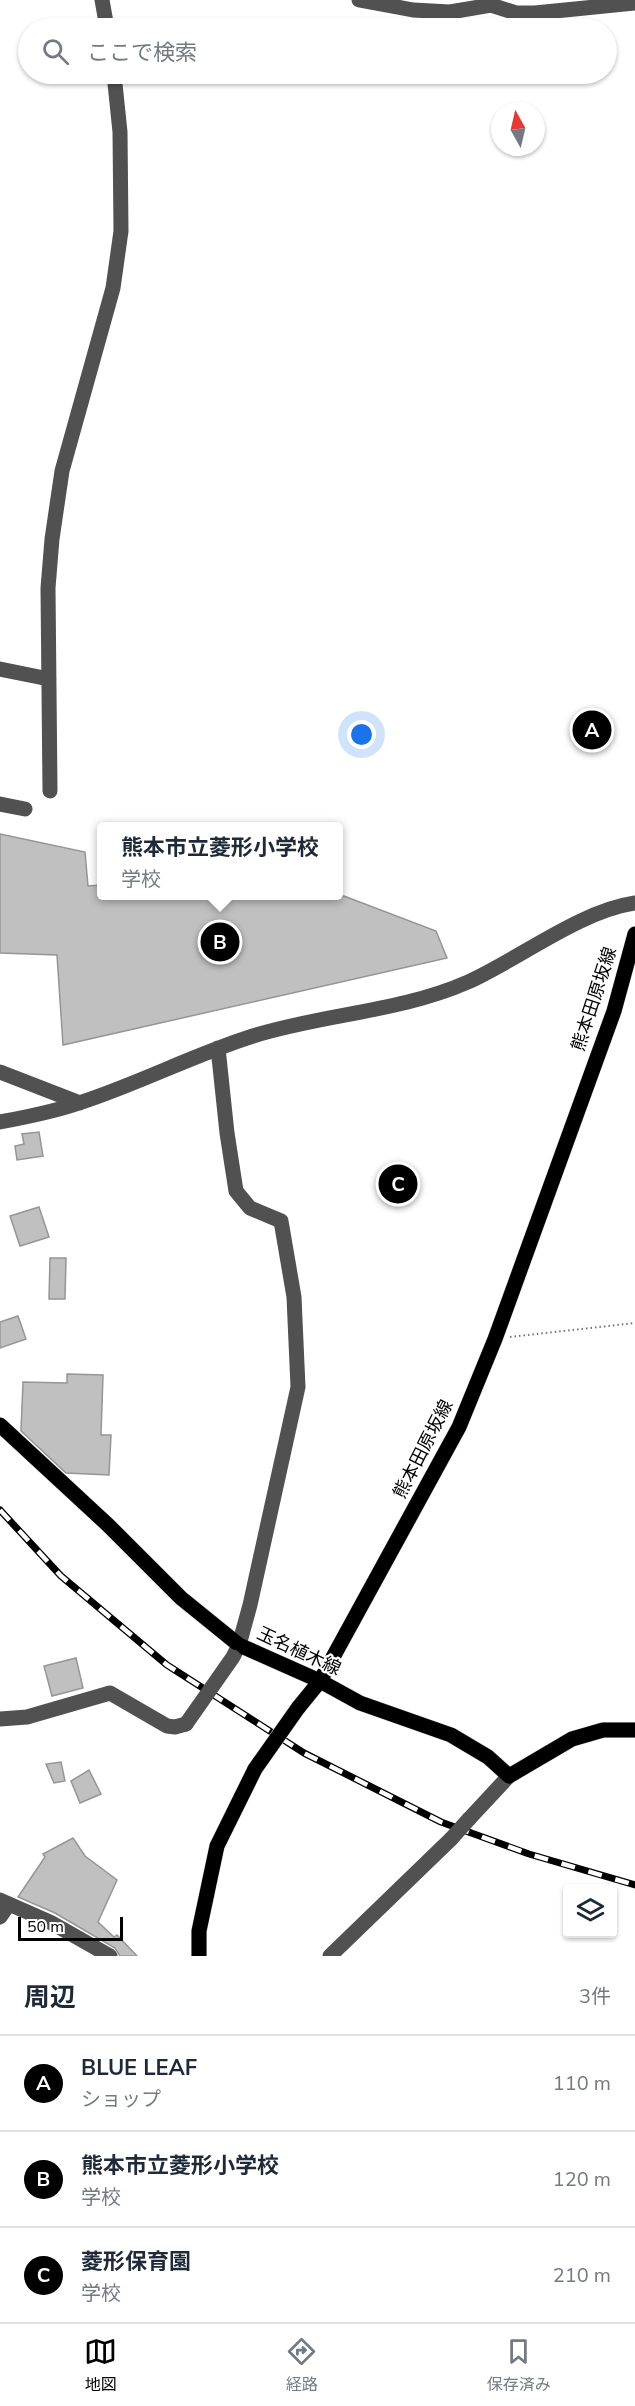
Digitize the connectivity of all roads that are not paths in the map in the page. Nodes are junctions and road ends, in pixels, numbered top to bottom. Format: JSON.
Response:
{"nodes":[{"id":1,"x":102,"y":0,"type":"edge"},
{"id":2,"x":359,"y":0,"type":"edge"},
{"id":3,"x":491,"y":2,"type":"edge"},
{"id":4,"x":635,"y":3,"type":"edge"},
{"id":5,"x":105,"y":18,"type":"edge"},
{"id":6,"x":115,"y":84,"type":"edge"},
{"id":7,"x":0,"y":669,"type":"edge"},
{"id":8,"x":49,"y":679,"type":"junction"},
{"id":9,"x":50,"y":791,"type":"dead end"},
{"id":10,"x":0,"y":804,"type":"edge"},
{"id":11,"x":25,"y":809,"type":"dead end"},
{"id":12,"x":635,"y":903,"type":"edge"},
{"id":13,"x":635,"y":934,"type":"edge"},
{"id":14,"x":218,"y":1048,"type":"junction"},
{"id":15,"x":0,"y":1072,"type":"edge"},
{"id":16,"x":80,"y":1103,"type":"junction"},
{"id":17,"x":0,"y":1122,"type":"edge"},
{"id":18,"x":0,"y":1425,"type":"edge"},
{"id":19,"x":236,"y":1651,"type":"junction"},
{"id":20,"x":320,"y":1681,"type":"junction"},
{"id":21,"x":0,"y":1719,"type":"edge"},
{"id":22,"x":635,"y":1730,"type":"edge"},
{"id":23,"x":509,"y":1776,"type":"junction"},
{"id":24,"x":5,"y":1902,"type":"edge"},
{"id":25,"x":0,"y":1917,"type":"edge"},
{"id":26,"x":110,"y":1956,"type":"edge"},
{"id":27,"x":199,"y":1956,"type":"edge"},
{"id":28,"x":330,"y":1956,"type":"edge"}],
"edges":[{"from":1,"to":5,"type":"street"},
{"from":2,"to":3,"type":"street"},
{"from":3,"to":4,"type":"street"},
{"from":6,"to":8,"type":"street"},
{"from":7,"to":8,"type":"street"},
{"from":8,"to":9,"type":"street"},
{"from":10,"to":11,"type":"street"},
{"from":12,"to":14,"type":"street"},
{"from":13,"to":20,"type":"main road","name":"熊本田原坂線"},
{"from":14,"to":16,"type":"street"},
{"from":14,"to":19,"type":"street"},
{"from":15,"to":16,"type":"street"},
{"from":16,"to":17,"type":"street"},
{"from":18,"to":19,"type":"main road","name":"玉名植木線"},
{"from":19,"to":20,"type":"main road","name":"玉名植木線"},
{"from":19,"to":21,"type":"street","bridge":true},
{"from":20,"to":23,"type":"main road","name":"玉名植木線"},
{"from":20,"to":27,"type":"main road","name":"熊本田原坂線","bridge":true},
{"from":22,"to":23,"type":"main road"},
{"from":23,"to":28,"type":"street","bridge":true},
{"from":24,"to":25,"type":"street"},
{"from":24,"to":26,"type":"street"}]}
